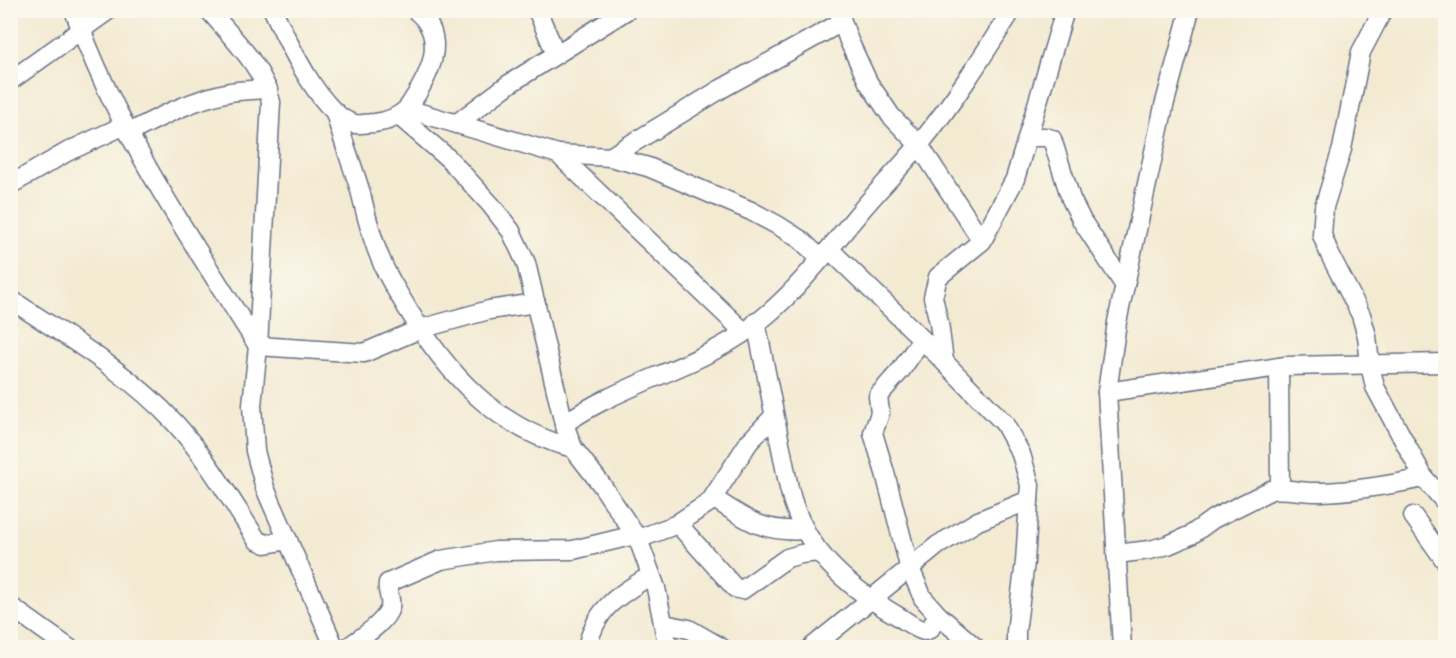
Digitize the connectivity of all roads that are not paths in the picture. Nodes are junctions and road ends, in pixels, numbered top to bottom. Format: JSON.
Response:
{"nodes":[{"id":1,"x":74,"y":10,"type":"edge"},
{"id":2,"x":109,"y":10,"type":"edge"},
{"id":3,"x":209,"y":10,"type":"edge"},
{"id":4,"x":273,"y":10,"type":"edge"},
{"id":5,"x":415,"y":10,"type":"edge"},
{"id":6,"x":537,"y":10,"type":"edge"},
{"id":7,"x":627,"y":10,"type":"edge"},
{"id":8,"x":1012,"y":10,"type":"edge"},
{"id":9,"x":1065,"y":10,"type":"edge"},
{"id":10,"x":1190,"y":10,"type":"edge"},
{"id":11,"x":1383,"y":10,"type":"edge"},
{"id":12,"x":840,"y":16,"type":"edge"},
{"id":13,"x":81,"y":32,"type":"junction"},
{"id":14,"x":556,"y":54,"type":"junction"},
{"id":15,"x":10,"y":81,"type":"edge"},
{"id":16,"x":268,"y":89,"type":"junction"},
{"id":17,"x":335,"y":112,"type":"junction"},
{"id":18,"x":403,"y":113,"type":"junction"},
{"id":19,"x":456,"y":124,"type":"junction"},
{"id":20,"x":127,"y":129,"type":"junction"},
{"id":21,"x":1028,"y":137,"type":"junction"},
{"id":22,"x":919,"y":145,"type":"junction"},
{"id":23,"x":558,"y":154,"type":"junction"},
{"id":24,"x":610,"y":157,"type":"junction"},
{"id":25,"x":10,"y":185,"type":"edge"},
{"id":26,"x":982,"y":241,"type":"junction"},
{"id":27,"x":825,"y":254,"type":"junction"},
{"id":28,"x":1125,"y":286,"type":"junction"},
{"id":29,"x":10,"y":299,"type":"edge"},
{"id":30,"x":536,"y":303,"type":"junction"},
{"id":31,"x":750,"y":327,"type":"junction"},
{"id":32,"x":420,"y":329,"type":"junction"},
{"id":33,"x":922,"y":339,"type":"junction"},
{"id":34,"x":258,"y":346,"type":"junction"},
{"id":35,"x":944,"y":361,"type":"junction"},
{"id":36,"x":1446,"y":363,"type":"edge"},
{"id":37,"x":1370,"y":365,"type":"junction"},
{"id":38,"x":1279,"y":367,"type":"junction"},
{"id":39,"x":1107,"y":392,"type":"junction"},
{"id":40,"x":774,"y":416,"type":"junction"},
{"id":41,"x":564,"y":424,"type":"junction"},
{"id":42,"x":573,"y":448,"type":"junction"},
{"id":43,"x":1424,"y":478,"type":"junction"},
{"id":44,"x":1280,"y":489,"type":"junction"},
{"id":45,"x":714,"y":498,"type":"junction"},
{"id":46,"x":1029,"y":500,"type":"junction"},
{"id":47,"x":1446,"y":503,"type":"edge"},
{"id":48,"x":1413,"y":516,"type":"dead end"},
{"id":49,"x":678,"y":524,"type":"junction"},
{"id":50,"x":805,"y":531,"type":"junction"},
{"id":51,"x":636,"y":537,"type":"junction"},
{"id":52,"x":288,"y":540,"type":"junction"},
{"id":53,"x":819,"y":552,"type":"junction"},
{"id":54,"x":1116,"y":554,"type":"junction"},
{"id":55,"x":1446,"y":562,"type":"edge"},
{"id":56,"x":909,"y":566,"type":"junction"},
{"id":57,"x":651,"y":575,"type":"junction"},
{"id":58,"x":870,"y":600,"type":"junction"},
{"id":59,"x":12,"y":609,"type":"edge"},
{"id":60,"x":938,"y":615,"type":"junction"},
{"id":61,"x":664,"y":624,"type":"junction"},
{"id":62,"x":44,"y":630,"type":"junction"},
{"id":63,"x":337,"y":647,"type":"edge"},
{"id":64,"x":49,"y":648,"type":"edge"},
{"id":65,"x":69,"y":648,"type":"edge"},
{"id":66,"x":587,"y":648,"type":"edge"},
{"id":67,"x":668,"y":648,"type":"edge"},
{"id":68,"x":722,"y":648,"type":"edge"},
{"id":69,"x":811,"y":648,"type":"edge"},
{"id":70,"x":976,"y":648,"type":"edge"},
{"id":71,"x":1016,"y":648,"type":"edge"},
{"id":72,"x":1122,"y":648,"type":"edge"}],
"edges":[{"from":1,"to":13,"type":"street"},
{"from":2,"to":13,"type":"street"},
{"from":3,"to":16,"type":"street"},
{"from":4,"to":17,"type":"street"},
{"from":5,"to":18,"type":"street"},
{"from":6,"to":14,"type":"street"},
{"from":7,"to":14,"type":"street"},
{"from":8,"to":22,"type":"street"},
{"from":9,"to":21,"type":"street"},
{"from":10,"to":28,"type":"street"},
{"from":11,"to":37,"type":"street"},
{"from":12,"to":22,"type":"street"},
{"from":12,"to":24,"type":"street"},
{"from":13,"to":15,"type":"street"},
{"from":13,"to":20,"type":"street"},
{"from":14,"to":19,"type":"street"},
{"from":16,"to":20,"type":"street"},
{"from":16,"to":34,"type":"street"},
{"from":17,"to":18,"type":"street"},
{"from":17,"to":32,"type":"street"},
{"from":18,"to":19,"type":"street"},
{"from":18,"to":30,"type":"street"},
{"from":19,"to":23,"type":"street"},
{"from":20,"to":25,"type":"street"},
{"from":20,"to":34,"type":"street"},
{"from":21,"to":26,"type":"street"},
{"from":21,"to":28,"type":"street"},
{"from":22,"to":26,"type":"street"},
{"from":22,"to":27,"type":"street"},
{"from":23,"to":24,"type":"street"},
{"from":23,"to":31,"type":"street"},
{"from":24,"to":27,"type":"street"},
{"from":26,"to":35,"type":"street"},
{"from":27,"to":31,"type":"street"},
{"from":27,"to":33,"type":"street"},
{"from":28,"to":39,"type":"street"},
{"from":29,"to":52,"type":"street"},
{"from":30,"to":32,"type":"street"},
{"from":30,"to":41,"type":"street"},
{"from":31,"to":40,"type":"street"},
{"from":31,"to":41,"type":"street"},
{"from":32,"to":34,"type":"street"},
{"from":32,"to":42,"type":"street"},
{"from":33,"to":35,"type":"street"},
{"from":33,"to":56,"type":"street"},
{"from":34,"to":52,"type":"street"},
{"from":35,"to":46,"type":"street"},
{"from":36,"to":37,"type":"street"},
{"from":37,"to":38,"type":"street"},
{"from":37,"to":43,"type":"street"},
{"from":38,"to":39,"type":"street"},
{"from":38,"to":44,"type":"street"},
{"from":39,"to":54,"type":"street"},
{"from":40,"to":45,"type":"street"},
{"from":40,"to":50,"type":"street"},
{"from":41,"to":42,"type":"street"},
{"from":42,"to":51,"type":"street"},
{"from":43,"to":44,"type":"street"},
{"from":43,"to":47,"type":"street"},
{"from":44,"to":54,"type":"street"},
{"from":45,"to":49,"type":"street"},
{"from":45,"to":50,"type":"street"},
{"from":46,"to":56,"type":"street"},
{"from":46,"to":71,"type":"street"},
{"from":48,"to":55,"type":"street"},
{"from":49,"to":51,"type":"street"},
{"from":49,"to":53,"type":"street"},
{"from":50,"to":53,"type":"street"},
{"from":51,"to":57,"type":"street"},
{"from":51,"to":63,"type":"street"},
{"from":52,"to":63,"type":"street"},
{"from":53,"to":58,"type":"street"},
{"from":54,"to":72,"type":"street"},
{"from":56,"to":58,"type":"street"},
{"from":56,"to":60,"type":"street"},
{"from":57,"to":61,"type":"street"},
{"from":57,"to":66,"type":"street"},
{"from":58,"to":60,"type":"street"},
{"from":58,"to":69,"type":"street"},
{"from":59,"to":62,"type":"street"},
{"from":60,"to":70,"type":"street"},
{"from":61,"to":67,"type":"street"},
{"from":61,"to":68,"type":"street"},
{"from":62,"to":64,"type":"street"},
{"from":62,"to":65,"type":"street"}]}
